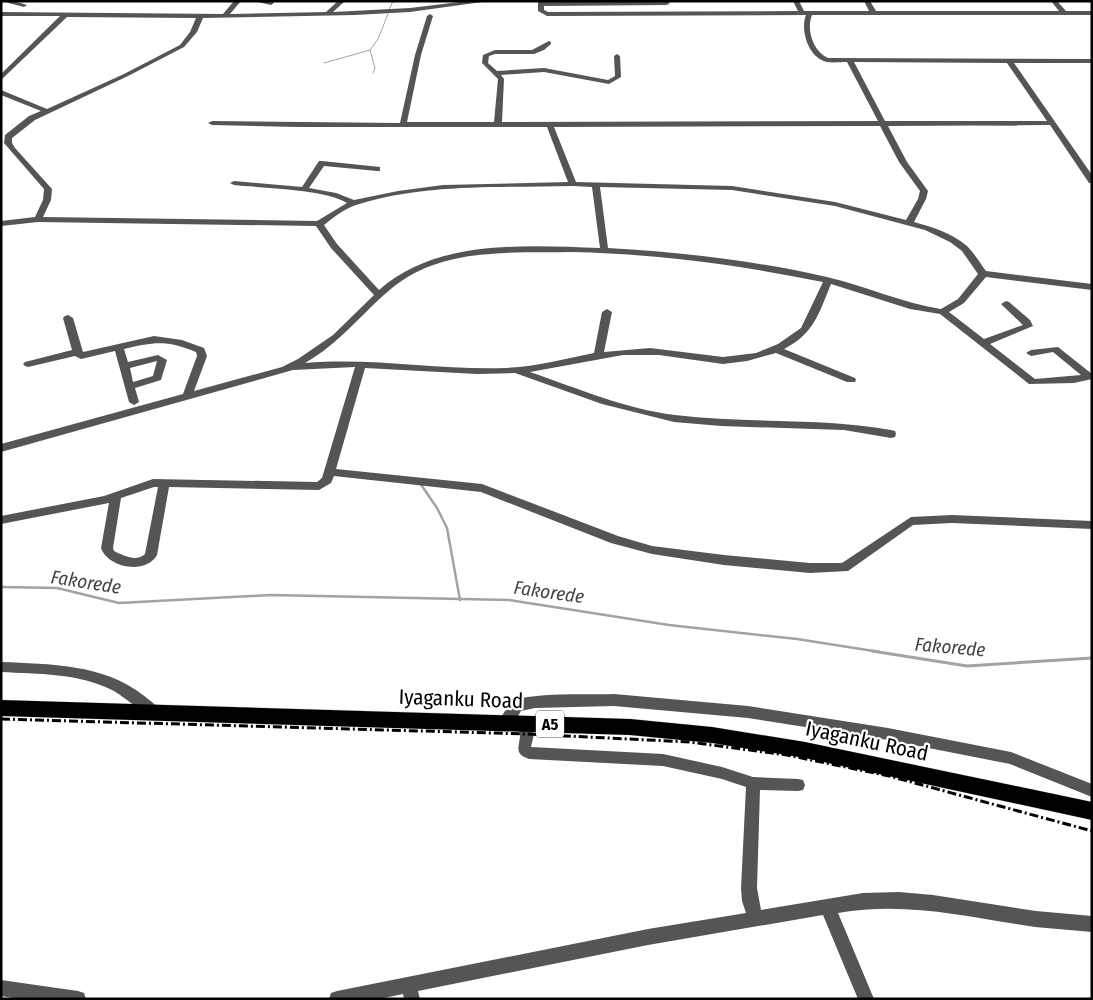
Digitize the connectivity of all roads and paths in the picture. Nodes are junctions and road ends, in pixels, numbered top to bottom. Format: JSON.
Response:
{"nodes":[{"id":1,"x":2,"y":1,"type":"edge"},
{"id":2,"x":238,"y":1,"type":"edge"},
{"id":3,"x":256,"y":1,"type":"edge"},
{"id":4,"x":342,"y":1,"type":"edge"},
{"id":5,"x":413,"y":1,"type":"edge"},
{"id":6,"x":486,"y":1,"type":"edge"},
{"id":7,"x":796,"y":1,"type":"edge"},
{"id":8,"x":867,"y":1,"type":"edge"},
{"id":9,"x":1054,"y":1,"type":"edge"},
{"id":10,"x":541,"y":2,"type":"edge"},
{"id":11,"x":667,"y":2,"type":"edge"},
{"id":12,"x":271,"y":3,"type":"dead end"},
{"id":13,"x":24,"y":5,"type":"dead end"},
{"id":14,"x":410,"y":10,"type":"junction"},
{"id":15,"x":328,"y":13,"type":"junction"},
{"id":16,"x":805,"y":13,"type":"junction"},
{"id":17,"x":1064,"y":13,"type":"junction"},
{"id":18,"x":1092,"y":13,"type":"edge"},
{"id":19,"x":1,"y":14,"type":"edge"},
{"id":20,"x":874,"y":14,"type":"junction"},
{"id":21,"x":65,"y":15,"type":"junction"},
{"id":22,"x":200,"y":16,"type":"junction"},
{"id":23,"x":224,"y":16,"type":"junction"},
{"id":24,"x":430,"y":16,"type":"dead end"},
{"id":25,"x":549,"y":43,"type":"dead end"},
{"id":26,"x":617,"y":56,"type":"dead end"},
{"id":27,"x":1092,"y":61,"type":"edge"},
{"id":28,"x":850,"y":62,"type":"junction"},
{"id":29,"x":1010,"y":62,"type":"junction"},
{"id":30,"x":498,"y":73,"type":"junction"},
{"id":31,"x":1,"y":78,"type":"edge"},
{"id":32,"x":1,"y":92,"type":"edge"},
{"id":33,"x":46,"y":111,"type":"junction"},
{"id":34,"x":212,"y":123,"type":"dead end"},
{"id":35,"x":498,"y":123,"type":"junction"},
{"id":36,"x":549,"y":123,"type":"junction"},
{"id":37,"x":1052,"y":123,"type":"junction"},
{"id":38,"x":403,"y":124,"type":"junction"},
{"id":39,"x":882,"y":124,"type":"junction"},
{"id":40,"x":5,"y":136,"type":"edge"},
{"id":41,"x":377,"y":168,"type":"dead end"},
{"id":42,"x":1092,"y":180,"type":"edge"},
{"id":43,"x":234,"y":183,"type":"dead end"},
{"id":44,"x":573,"y":184,"type":"junction"},
{"id":45,"x":596,"y":184,"type":"junction"},
{"id":46,"x":304,"y":190,"type":"junction"},
{"id":47,"x":353,"y":204,"type":"junction"},
{"id":48,"x":38,"y":219,"type":"junction"},
{"id":49,"x":910,"y":222,"type":"junction"},
{"id":50,"x":1,"y":224,"type":"edge"},
{"id":51,"x":319,"y":224,"type":"junction"},
{"id":52,"x":604,"y":249,"type":"junction"},
{"id":53,"x":983,"y":274,"type":"junction"},
{"id":54,"x":828,"y":281,"type":"junction"},
{"id":55,"x":1092,"y":287,"type":"edge"},
{"id":56,"x":378,"y":294,"type":"junction"},
{"id":57,"x":1006,"y":304,"type":"dead end"},
{"id":58,"x":607,"y":312,"type":"dead end"},
{"id":59,"x":943,"y":312,"type":"junction"},
{"id":60,"x":68,"y":318,"type":"dead end"},
{"id":61,"x":983,"y":343,"type":"junction"},
{"id":62,"x":119,"y":347,"type":"junction"},
{"id":63,"x":775,"y":349,"type":"junction"},
{"id":64,"x":77,"y":352,"type":"junction"},
{"id":65,"x":1031,"y":353,"type":"dead end"},
{"id":66,"x":599,"y":354,"type":"junction"},
{"id":67,"x":28,"y":364,"type":"dead end"},
{"id":68,"x":361,"y":365,"type":"junction"},
{"id":69,"x":124,"y":366,"type":"junction"},
{"id":70,"x":286,"y":369,"type":"junction"},
{"id":71,"x":516,"y":370,"type":"junction"},
{"id":72,"x":851,"y":380,"type":"dead end"},
{"id":73,"x":130,"y":386,"type":"junction"},
{"id":74,"x":187,"y":397,"type":"junction"},
{"id":75,"x":134,"y":402,"type":"dead end"},
{"id":76,"x":891,"y":434,"type":"dead end"},
{"id":77,"x":1,"y":448,"type":"edge"},
{"id":78,"x":330,"y":472,"type":"junction"},
{"id":79,"x":164,"y":482,"type":"junction"},
{"id":80,"x":116,"y":497,"type":"junction"},
{"id":81,"x":6,"y":519,"type":"edge"},
{"id":82,"x":1092,"y":525,"type":"edge"},
{"id":83,"x":1,"y":529,"type":"edge"},
{"id":84,"x":1,"y":667,"type":"edge"},
{"id":85,"x":1,"y":708,"type":"edge"},
{"id":86,"x":153,"y":711,"type":"junction"},
{"id":87,"x":505,"y":723,"type":"junction"},
{"id":88,"x":524,"y":724,"type":"junction"},
{"id":89,"x":753,"y":783,"type":"junction"},
{"id":90,"x":798,"y":785,"type":"dead end"},
{"id":91,"x":1092,"y":791,"type":"edge"},
{"id":92,"x":1092,"y":811,"type":"edge"},
{"id":93,"x":828,"y":908,"type":"junction"},
{"id":94,"x":756,"y":920,"type":"junction"},
{"id":95,"x":1092,"y":924,"type":"edge"},
{"id":96,"x":1,"y":988,"type":"edge"},
{"id":97,"x":410,"y":992,"type":"edge"},
{"id":98,"x":78,"y":999,"type":"edge"},
{"id":99,"x":337,"y":999,"type":"edge"},
{"id":100,"x":866,"y":999,"type":"edge"}],
"edges":[{"from":1,"to":13,"type":"street"},
{"from":2,"to":23,"type":"street"},
{"from":3,"to":12,"type":"street"},
{"from":4,"to":15,"type":"street"},
{"from":5,"to":14,"type":"street"},
{"from":6,"to":14,"type":"street"},
{"from":7,"to":16,"type":"street"},
{"from":8,"to":20,"type":"street"},
{"from":9,"to":17,"type":"street"},
{"from":10,"to":11,"type":"street"},
{"from":10,"to":16,"type":"street"},
{"from":14,"to":15,"type":"street"},
{"from":15,"to":23,"type":"street"},
{"from":16,"to":20,"type":"street"},
{"from":16,"to":28,"type":"street"},
{"from":17,"to":18,"type":"street"},
{"from":17,"to":20,"type":"street"},
{"from":19,"to":21,"type":"street"},
{"from":21,"to":22,"type":"street"},
{"from":21,"to":31,"type":"street"},
{"from":22,"to":23,"type":"street"},
{"from":22,"to":33,"type":"street"},
{"from":24,"to":38,"type":"street"},
{"from":25,"to":30,"type":"street"},
{"from":26,"to":30,"type":"street"},
{"from":27,"to":29,"type":"street"},
{"from":28,"to":29,"type":"street"},
{"from":28,"to":39,"type":"street"},
{"from":29,"to":37,"type":"street"},
{"from":30,"to":35,"type":"street"},
{"from":32,"to":33,"type":"street"},
{"from":33,"to":40,"type":"street"},
{"from":34,"to":38,"type":"street"},
{"from":35,"to":36,"type":"street"},
{"from":35,"to":38,"type":"street"},
{"from":36,"to":39,"type":"street"},
{"from":36,"to":44,"type":"street"},
{"from":37,"to":39,"type":"street"},
{"from":37,"to":42,"type":"street"},
{"from":39,"to":49,"type":"street"},
{"from":40,"to":48,"type":"street"},
{"from":41,"to":46,"type":"street"},
{"from":43,"to":46,"type":"street"},
{"from":44,"to":45,"type":"street"},
{"from":44,"to":47,"type":"street"},
{"from":45,"to":49,"type":"street"},
{"from":45,"to":52,"type":"street"},
{"from":46,"to":47,"type":"street"},
{"from":47,"to":51,"type":"street"},
{"from":48,"to":50,"type":"street"},
{"from":48,"to":51,"type":"street"},
{"from":49,"to":53,"type":"street"},
{"from":51,"to":56,"type":"street"},
{"from":52,"to":54,"type":"street"},
{"from":52,"to":56,"type":"street"},
{"from":53,"to":55,"type":"street"},
{"from":53,"to":59,"type":"street"},
{"from":54,"to":59,"type":"street"},
{"from":54,"to":63,"type":"street"},
{"from":56,"to":70,"type":"street"},
{"from":57,"to":61,"type":"street"},
{"from":58,"to":66,"type":"street"},
{"from":59,"to":61,"type":"street"},
{"from":60,"to":64,"type":"street"},
{"from":61,"to":65,"type":"street"},
{"from":62,"to":64,"type":"street"},
{"from":62,"to":69,"type":"street"},
{"from":62,"to":74,"type":"street"},
{"from":63,"to":66,"type":"street"},
{"from":63,"to":72,"type":"street"},
{"from":64,"to":67,"type":"street"},
{"from":66,"to":71,"type":"street"},
{"from":68,"to":70,"type":"street"},
{"from":68,"to":71,"type":"street"},
{"from":68,"to":78,"type":"street"},
{"from":69,"to":73,"type":"street"},
{"from":69,"to":73,"type":"street"},
{"from":70,"to":74,"type":"street"},
{"from":71,"to":76,"type":"street"},
{"from":73,"to":75,"type":"street"},
{"from":74,"to":77,"type":"street"},
{"from":78,"to":79,"type":"street"},
{"from":78,"to":82,"type":"street"},
{"from":79,"to":80,"type":"street"},
{"from":79,"to":80,"type":"street"},
{"from":80,"to":81,"type":"street"},
{"from":81,"to":83,"type":"street"},
{"from":84,"to":86,"type":"street"},
{"from":85,"to":86,"type":"highway","name":"Iyaganku Road","number":"A5"},
{"from":86,"to":87,"type":"highway","name":"Iyaganku Road","number":"A5"},
{"from":87,"to":88,"type":"highway","name":"Iyaganku Road","number":"A5"},
{"from":87,"to":91,"type":"street"},
{"from":88,"to":89,"type":"street"},
{"from":88,"to":92,"type":"highway","name":"Iyaganku Road","number":"A5"},
{"from":89,"to":90,"type":"street"},
{"from":89,"to":94,"type":"street"},
{"from":93,"to":94,"type":"street"},
{"from":93,"to":95,"type":"street"},
{"from":93,"to":100,"type":"street"},
{"from":94,"to":97,"type":"street"},
{"from":96,"to":98,"type":"street"},
{"from":97,"to":99,"type":"street"}]}
